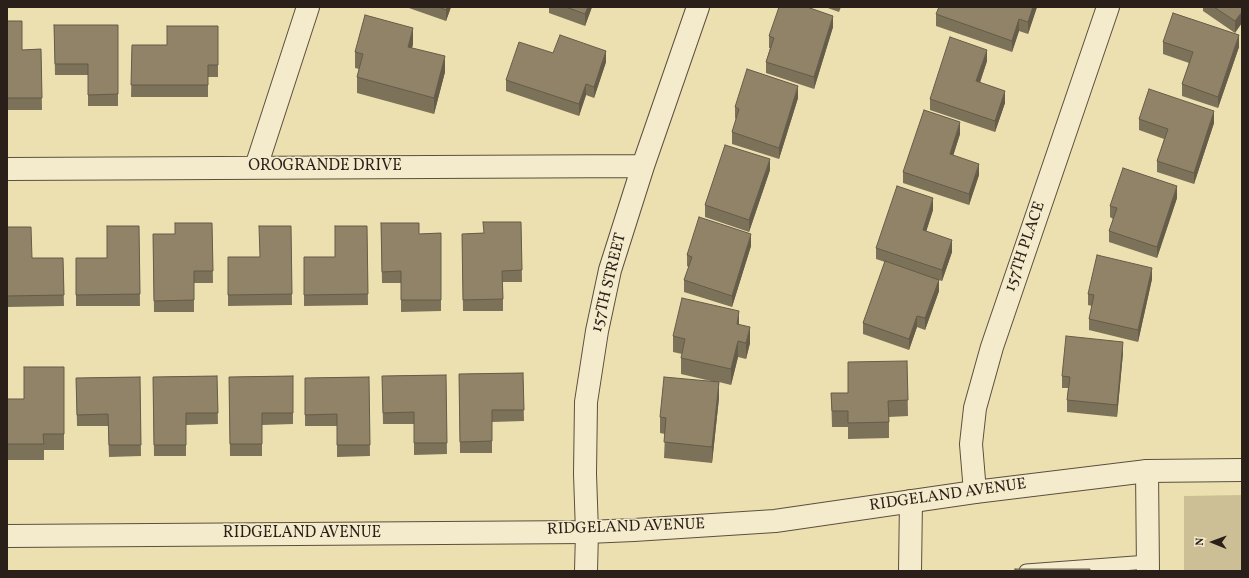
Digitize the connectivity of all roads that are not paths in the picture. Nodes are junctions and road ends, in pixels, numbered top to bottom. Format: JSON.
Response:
{"nodes":[{"id":1,"x":308,"y":7,"type":"edge"},
{"id":2,"x":698,"y":7,"type":"edge"},
{"id":3,"x":1108,"y":7,"type":"edge"},
{"id":4,"x":643,"y":166,"type":"junction"},
{"id":5,"x":256,"y":167,"type":"junction"},
{"id":6,"x":7,"y":168,"type":"edge"},
{"id":7,"x":1242,"y":470,"type":"edge"},
{"id":8,"x":1148,"y":471,"type":"junction"},
{"id":9,"x":975,"y":492,"type":"junction"},
{"id":10,"x":911,"y":501,"type":"junction"},
{"id":11,"x":587,"y":532,"type":"junction"},
{"id":12,"x":7,"y":536,"type":"edge"},
{"id":13,"x":1148,"y":566,"type":"edge"},
{"id":14,"x":586,"y":571,"type":"edge"},
{"id":15,"x":910,"y":571,"type":"edge"},
{"id":16,"x":1026,"y":571,"type":"edge"}],
"edges":[{"from":1,"to":5,"type":"street"},
{"from":2,"to":4,"type":"street","name":"157TH STREET"},
{"from":3,"to":9,"type":"street","name":"157TH PLACE"},
{"from":4,"to":5,"type":"street","name":"OROGRANDE DRIVE"},
{"from":4,"to":11,"type":"street","name":"157TH STREET"},
{"from":5,"to":6,"type":"street","name":"OROGRANDE DRIVE"},
{"from":7,"to":8,"type":"street","name":"RIDGELAND AVENUE"},
{"from":8,"to":9,"type":"street","name":"RIDGELAND AVENUE"},
{"from":8,"to":13,"type":"street"},
{"from":9,"to":10,"type":"street","name":"RIDGELAND AVENUE"},
{"from":10,"to":11,"type":"street","name":"RIDGELAND AVENUE"},
{"from":10,"to":15,"type":"street"},
{"from":11,"to":12,"type":"street","name":"RIDGELAND AVENUE"},
{"from":11,"to":14,"type":"street","name":"157TH STREET"},
{"from":13,"to":16,"type":"lane"}]}
